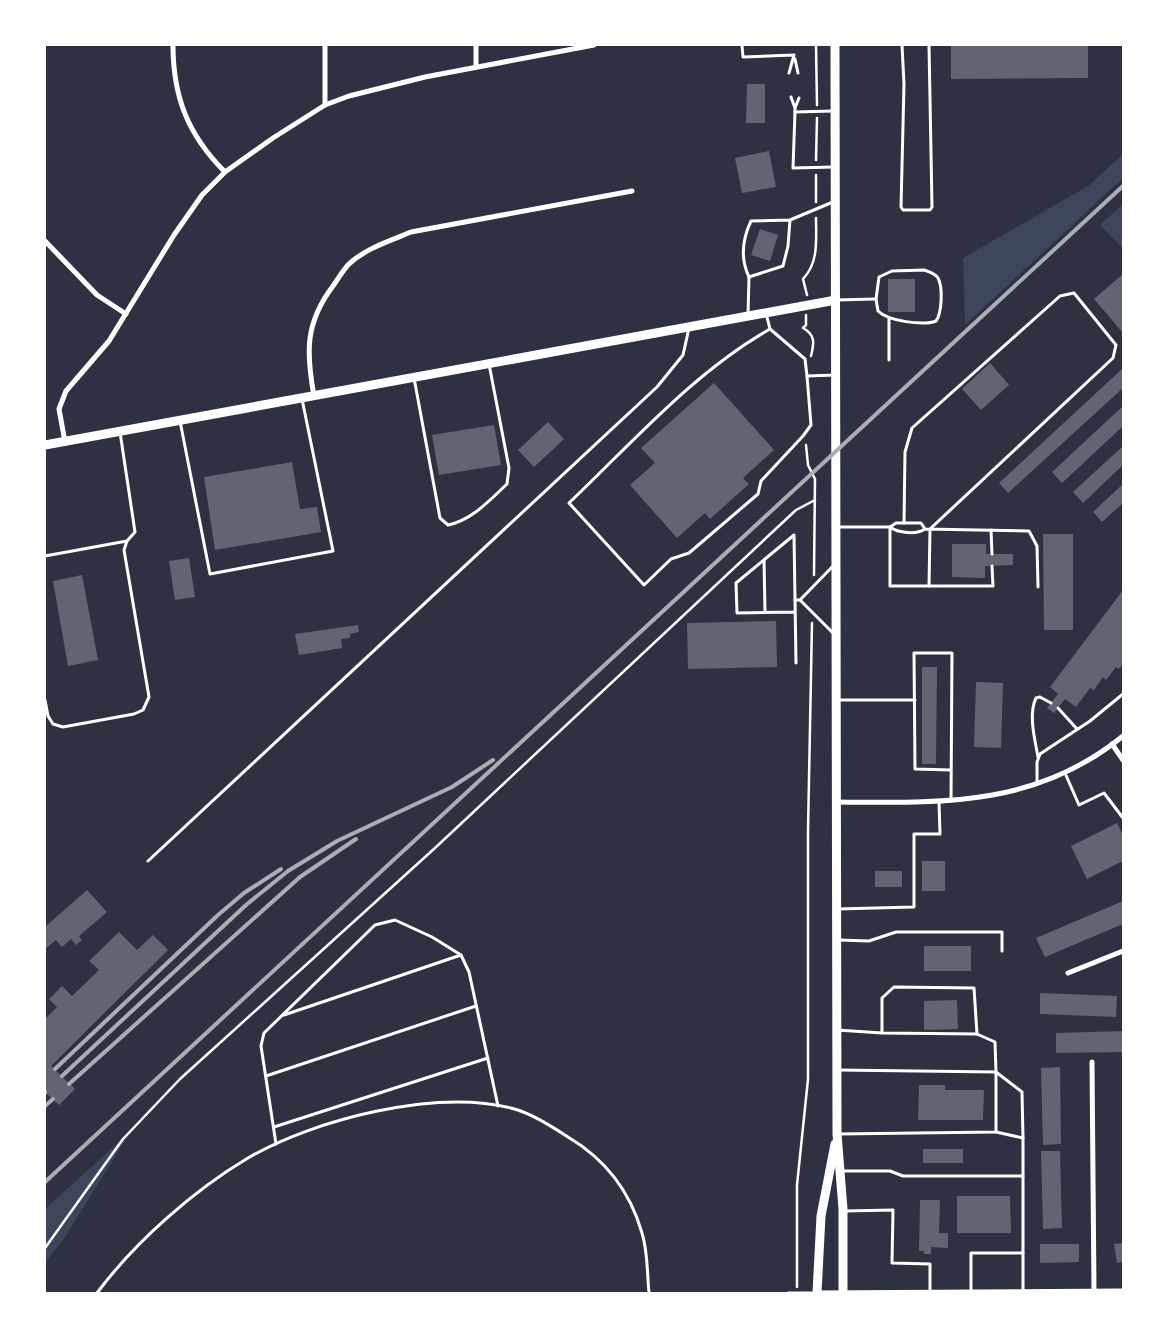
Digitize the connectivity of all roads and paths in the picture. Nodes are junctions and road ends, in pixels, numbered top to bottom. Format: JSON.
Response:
{"nodes":[{"id":1,"x":173,"y":45,"type":"edge"},
{"id":2,"x":325,"y":45,"type":"edge"},
{"id":3,"x":476,"y":45,"type":"edge"},
{"id":4,"x":594,"y":45,"type":"edge"},
{"id":5,"x":742,"y":45,"type":"edge"},
{"id":6,"x":816,"y":45,"type":"edge"},
{"id":7,"x":835,"y":45,"type":"edge"},
{"id":8,"x":902,"y":45,"type":"edge"},
{"id":9,"x":929,"y":45,"type":"edge"},
{"id":10,"x":795,"y":59,"type":"junction"},
{"id":11,"x":476,"y":67,"type":"junction"},
{"id":12,"x":790,"y":73,"type":"dead end"},
{"id":13,"x":798,"y":73,"type":"dead end"},
{"id":14,"x":790,"y":97,"type":"dead end"},
{"id":15,"x":799,"y":98,"type":"dead end"},
{"id":16,"x":325,"y":105,"type":"junction"},
{"id":17,"x":795,"y":110,"type":"junction"},
{"id":18,"x":835,"y":111,"type":"junction"},
{"id":19,"x":817,"y":112,"type":"junction"},
{"id":20,"x":835,"y":167,"type":"junction"},
{"id":21,"x":816,"y":168,"type":"junction"},
{"id":22,"x":225,"y":172,"type":"junction"},
{"id":23,"x":632,"y":191,"type":"dead end"},
{"id":24,"x":836,"y":201,"type":"junction"},
{"id":25,"x":816,"y":210,"type":"junction"},
{"id":26,"x":790,"y":220,"type":"junction"},
{"id":27,"x":45,"y":241,"type":"edge"},
{"id":28,"x":749,"y":277,"type":"junction"},
{"id":29,"x":876,"y":299,"type":"junction"},
{"id":30,"x":836,"y":300,"type":"junction"},
{"id":31,"x":806,"y":305,"type":"junction"},
{"id":32,"x":766,"y":312,"type":"junction"},
{"id":33,"x":126,"y":314,"type":"junction"},
{"id":34,"x":748,"y":315,"type":"junction"},
{"id":35,"x":889,"y":319,"type":"junction"},
{"id":36,"x":690,"y":325,"type":"junction"},
{"id":37,"x":770,"y":329,"type":"junction"},
{"id":38,"x":889,"y":360,"type":"dead end"},
{"id":39,"x":489,"y":363,"type":"junction"},
{"id":40,"x":836,"y":375,"type":"junction"},
{"id":41,"x":809,"y":376,"type":"junction"},
{"id":42,"x":414,"y":377,"type":"junction"},
{"id":43,"x":314,"y":396,"type":"junction"},
{"id":44,"x":302,"y":398,"type":"junction"},
{"id":45,"x":180,"y":420,"type":"junction"},
{"id":46,"x":120,"y":432,"type":"junction"},
{"id":47,"x":806,"y":441,"type":"dead end"},
{"id":48,"x":65,"y":442,"type":"junction"},
{"id":49,"x":45,"y":445,"type":"edge"},
{"id":50,"x":815,"y":500,"type":"junction"},
{"id":51,"x":904,"y":523,"type":"junction"},
{"id":52,"x":836,"y":526,"type":"junction"},
{"id":53,"x":890,"y":527,"type":"junction"},
{"id":54,"x":925,"y":528,"type":"junction"},
{"id":55,"x":930,"y":529,"type":"junction"},
{"id":56,"x":991,"y":530,"type":"junction"},
{"id":57,"x":127,"y":541,"type":"junction"},
{"id":58,"x":992,"y":554,"type":"dead end"},
{"id":59,"x":45,"y":556,"type":"edge"},
{"id":60,"x":764,"y":560,"type":"junction"},
{"id":61,"x":835,"y":564,"type":"junction"},
{"id":62,"x":992,"y":566,"type":"dead end"},
{"id":63,"x":813,"y":586,"type":"junction"},
{"id":64,"x":929,"y":586,"type":"junction"},
{"id":65,"x":1038,"y":587,"type":"dead end"},
{"id":66,"x":795,"y":600,"type":"junction"},
{"id":67,"x":800,"y":600,"type":"junction"},
{"id":68,"x":765,"y":612,"type":"junction"},
{"id":69,"x":796,"y":612,"type":"junction"},
{"id":70,"x":812,"y":614,"type":"junction"},
{"id":71,"x":835,"y":635,"type":"junction"},
{"id":72,"x":796,"y":663,"type":"dead end"},
{"id":73,"x":1123,"y":694,"type":"edge"},
{"id":74,"x":45,"y":700,"type":"edge"},
{"id":75,"x":836,"y":700,"type":"junction"},
{"id":76,"x":915,"y":700,"type":"junction"},
{"id":77,"x":1051,"y":703,"type":"dead end"},
{"id":78,"x":1058,"y":708,"type":"dead end"},
{"id":79,"x":1077,"y":730,"type":"junction"},
{"id":80,"x":1123,"y":736,"type":"edge"},
{"id":81,"x":1112,"y":744,"type":"junction"},
{"id":82,"x":1038,"y":759,"type":"junction"},
{"id":83,"x":1123,"y":760,"type":"edge"},
{"id":84,"x":951,"y":770,"type":"junction"},
{"id":85,"x":1065,"y":773,"type":"junction"},
{"id":86,"x":1037,"y":784,"type":"junction"},
{"id":87,"x":836,"y":802,"type":"junction"},
{"id":88,"x":939,"y":802,"type":"junction"},
{"id":89,"x":952,"y":802,"type":"junction"},
{"id":90,"x":1123,"y":818,"type":"edge"},
{"id":91,"x":148,"y":862,"type":"dead end"},
{"id":92,"x":836,"y":909,"type":"junction"},
{"id":93,"x":836,"y":940,"type":"junction"},
{"id":94,"x":1002,"y":951,"type":"dead end"},
{"id":95,"x":1123,"y":951,"type":"edge"},
{"id":96,"x":461,"y":955,"type":"junction"},
{"id":97,"x":1068,"y":973,"type":"dead end"},
{"id":98,"x":476,"y":1006,"type":"junction"},
{"id":99,"x":282,"y":1016,"type":"junction"},
{"id":100,"x":836,"y":1030,"type":"junction"},
{"id":101,"x":882,"y":1033,"type":"junction"},
{"id":102,"x":977,"y":1034,"type":"junction"},
{"id":103,"x":488,"y":1058,"type":"junction"},
{"id":104,"x":1092,"y":1062,"type":"dead end"},
{"id":105,"x":836,"y":1070,"type":"junction"},
{"id":106,"x":996,"y":1072,"type":"junction"},
{"id":107,"x":266,"y":1076,"type":"junction"},
{"id":108,"x":498,"y":1106,"type":"junction"},
{"id":109,"x":274,"y":1127,"type":"junction"},
{"id":110,"x":996,"y":1132,"type":"junction"},
{"id":111,"x":836,"y":1134,"type":"junction"},
{"id":112,"x":1023,"y":1138,"type":"junction"},
{"id":113,"x":276,"y":1144,"type":"junction"},
{"id":114,"x":840,"y":1171,"type":"junction"},
{"id":115,"x":1023,"y":1176,"type":"junction"},
{"id":116,"x":843,"y":1211,"type":"junction"},
{"id":117,"x":45,"y":1248,"type":"edge"},
{"id":118,"x":1023,"y":1253,"type":"junction"},
{"id":119,"x":1094,"y":1291,"type":"junction"},
{"id":120,"x":1123,"y":1291,"type":"edge"},
{"id":121,"x":930,"y":1292,"type":"edge"},
{"id":122,"x":971,"y":1292,"type":"junction"},
{"id":123,"x":1023,"y":1292,"type":"junction"},
{"id":124,"x":97,"y":1293,"type":"edge"},
{"id":125,"x":649,"y":1293,"type":"edge"},
{"id":126,"x":788,"y":1293,"type":"edge"},
{"id":127,"x":797,"y":1293,"type":"edge"},
{"id":128,"x":816,"y":1293,"type":"edge"},
{"id":129,"x":842,"y":1293,"type":"edge"}],
"edges":[{"from":1,"to":22,"type":"street"},
{"from":2,"to":16,"type":"street"},
{"from":3,"to":11,"type":"street"},
{"from":4,"to":11,"type":"street"},
{"from":5,"to":10,"type":"lane"},
{"from":6,"to":19,"type":"path"},
{"from":7,"to":18,"type":"main road"},
{"from":8,"to":9,"type":"lane"},
{"from":10,"to":12,"type":"lane"},
{"from":10,"to":13,"type":"lane"},
{"from":11,"to":16,"type":"street"},
{"from":14,"to":17,"type":"lane"},
{"from":15,"to":17,"type":"lane"},
{"from":16,"to":22,"type":"street"},
{"from":17,"to":19,"type":"lane"},
{"from":17,"to":21,"type":"lane"},
{"from":18,"to":19,"type":"lane"},
{"from":18,"to":20,"type":"main road"},
{"from":19,"to":21,"type":"path"},
{"from":20,"to":21,"type":"lane"},
{"from":20,"to":24,"type":"main road"},
{"from":21,"to":25,"type":"path"},
{"from":22,"to":33,"type":"street"},
{"from":23,"to":43,"type":"street"},
{"from":24,"to":25,"type":"lane"},
{"from":24,"to":30,"type":"main road"},
{"from":25,"to":26,"type":"lane"},
{"from":25,"to":31,"type":"path"},
{"from":26,"to":28,"type":"lane"},
{"from":26,"to":28,"type":"lane"},
{"from":27,"to":33,"type":"street"},
{"from":28,"to":34,"type":"lane"},
{"from":29,"to":30,"type":"lane"},
{"from":29,"to":35,"type":"lane"},
{"from":29,"to":35,"type":"lane"},
{"from":30,"to":31,"type":"main road"},
{"from":30,"to":40,"type":"main road"},
{"from":31,"to":32,"type":"main road"},
{"from":31,"to":41,"type":"path"},
{"from":32,"to":34,"type":"main road"},
{"from":32,"to":37,"type":"lane"},
{"from":33,"to":48,"type":"street"},
{"from":34,"to":36,"type":"main road"},
{"from":35,"to":38,"type":"lane"},
{"from":36,"to":39,"type":"main road"},
{"from":36,"to":91,"type":"lane"},
{"from":37,"to":41,"type":"lane"},
{"from":37,"to":41,"type":"lane"},
{"from":39,"to":42,"type":"main road"},
{"from":39,"to":42,"type":"lane"},
{"from":40,"to":41,"type":"lane"},
{"from":40,"to":52,"type":"main road"},
{"from":42,"to":43,"type":"main road"},
{"from":43,"to":44,"type":"main road"},
{"from":44,"to":45,"type":"main road"},
{"from":44,"to":45,"type":"lane"},
{"from":45,"to":46,"type":"main road"},
{"from":46,"to":48,"type":"main road"},
{"from":46,"to":57,"type":"lane"},
{"from":47,"to":50,"type":"path"},
{"from":48,"to":49,"type":"main road"},
{"from":50,"to":63,"type":"path"},
{"from":50,"to":117,"type":"path"},
{"from":51,"to":53,"type":"lane"},
{"from":51,"to":54,"type":"lane"},
{"from":51,"to":55,"type":"lane"},
{"from":52,"to":53,"type":"lane"},
{"from":52,"to":61,"type":"main road"},
{"from":53,"to":54,"type":"lane"},
{"from":53,"to":64,"type":"lane"},
{"from":54,"to":55,"type":"lane"},
{"from":55,"to":56,"type":"lane"},
{"from":55,"to":64,"type":"lane"},
{"from":56,"to":58,"type":"lane"},
{"from":56,"to":65,"type":"lane"},
{"from":57,"to":59,"type":"lane"},
{"from":57,"to":74,"type":"lane"},
{"from":60,"to":66,"type":"lane"},
{"from":60,"to":68,"type":"lane"},
{"from":60,"to":68,"type":"lane"},
{"from":61,"to":63,"type":"lane"},
{"from":61,"to":71,"type":"main road"},
{"from":62,"to":64,"type":"lane"},
{"from":63,"to":67,"type":"lane"},
{"from":66,"to":67,"type":"lane"},
{"from":66,"to":69,"type":"lane"},
{"from":67,"to":70,"type":"lane"},
{"from":68,"to":69,"type":"lane"},
{"from":69,"to":72,"type":"lane"},
{"from":70,"to":71,"type":"lane"},
{"from":70,"to":127,"type":"path"},
{"from":71,"to":75,"type":"main road"},
{"from":73,"to":79,"type":"lane"},
{"from":75,"to":76,"type":"lane"},
{"from":75,"to":87,"type":"main road"},
{"from":76,"to":84,"type":"lane"},
{"from":76,"to":84,"type":"lane"},
{"from":77,"to":82,"type":"lane"},
{"from":78,"to":79,"type":"lane"},
{"from":79,"to":82,"type":"lane"},
{"from":80,"to":81,"type":"street"},
{"from":81,"to":83,"type":"street"},
{"from":81,"to":85,"type":"street"},
{"from":82,"to":86,"type":"lane"},
{"from":84,"to":89,"type":"lane"},
{"from":85,"to":86,"type":"street"},
{"from":85,"to":90,"type":"lane"},
{"from":86,"to":89,"type":"street"},
{"from":87,"to":88,"type":"street"},
{"from":87,"to":92,"type":"main road"},
{"from":88,"to":89,"type":"street"},
{"from":88,"to":92,"type":"lane"},
{"from":92,"to":93,"type":"main road"},
{"from":93,"to":94,"type":"lane"},
{"from":93,"to":100,"type":"main road"},
{"from":95,"to":97,"type":"street"},
{"from":96,"to":98,"type":"lane"},
{"from":96,"to":99,"type":"lane"},
{"from":96,"to":99,"type":"lane"},
{"from":98,"to":103,"type":"lane"},
{"from":98,"to":107,"type":"lane"},
{"from":99,"to":107,"type":"lane"},
{"from":100,"to":101,"type":"lane"},
{"from":100,"to":105,"type":"main road"},
{"from":101,"to":102,"type":"lane"},
{"from":101,"to":102,"type":"lane"},
{"from":102,"to":106,"type":"lane"},
{"from":103,"to":108,"type":"lane"},
{"from":103,"to":109,"type":"lane"},
{"from":104,"to":119,"type":"street"},
{"from":105,"to":106,"type":"lane"},
{"from":105,"to":111,"type":"main road"},
{"from":106,"to":110,"type":"lane"},
{"from":106,"to":112,"type":"lane"},
{"from":107,"to":109,"type":"lane"},
{"from":108,"to":113,"type":"lane"},
{"from":108,"to":125,"type":"lane"},
{"from":109,"to":113,"type":"lane"},
{"from":110,"to":111,"type":"lane"},
{"from":110,"to":112,"type":"lane"},
{"from":111,"to":114,"type":"main road"},
{"from":111,"to":128,"type":"main road"},
{"from":112,"to":115,"type":"lane"},
{"from":113,"to":124,"type":"lane"},
{"from":114,"to":115,"type":"lane"},
{"from":114,"to":116,"type":"main road"},
{"from":115,"to":118,"type":"lane"},
{"from":116,"to":121,"type":"lane"},
{"from":116,"to":129,"type":"main road"},
{"from":118,"to":122,"type":"lane"},
{"from":118,"to":123,"type":"lane"},
{"from":119,"to":120,"type":"street"},
{"from":119,"to":123,"type":"street"},
{"from":121,"to":122,"type":"street"},
{"from":121,"to":129,"type":"street"},
{"from":122,"to":123,"type":"street"},
{"from":126,"to":127,"type":"lane"},
{"from":127,"to":128,"type":"lane"},
{"from":128,"to":129,"type":"street"}]}
